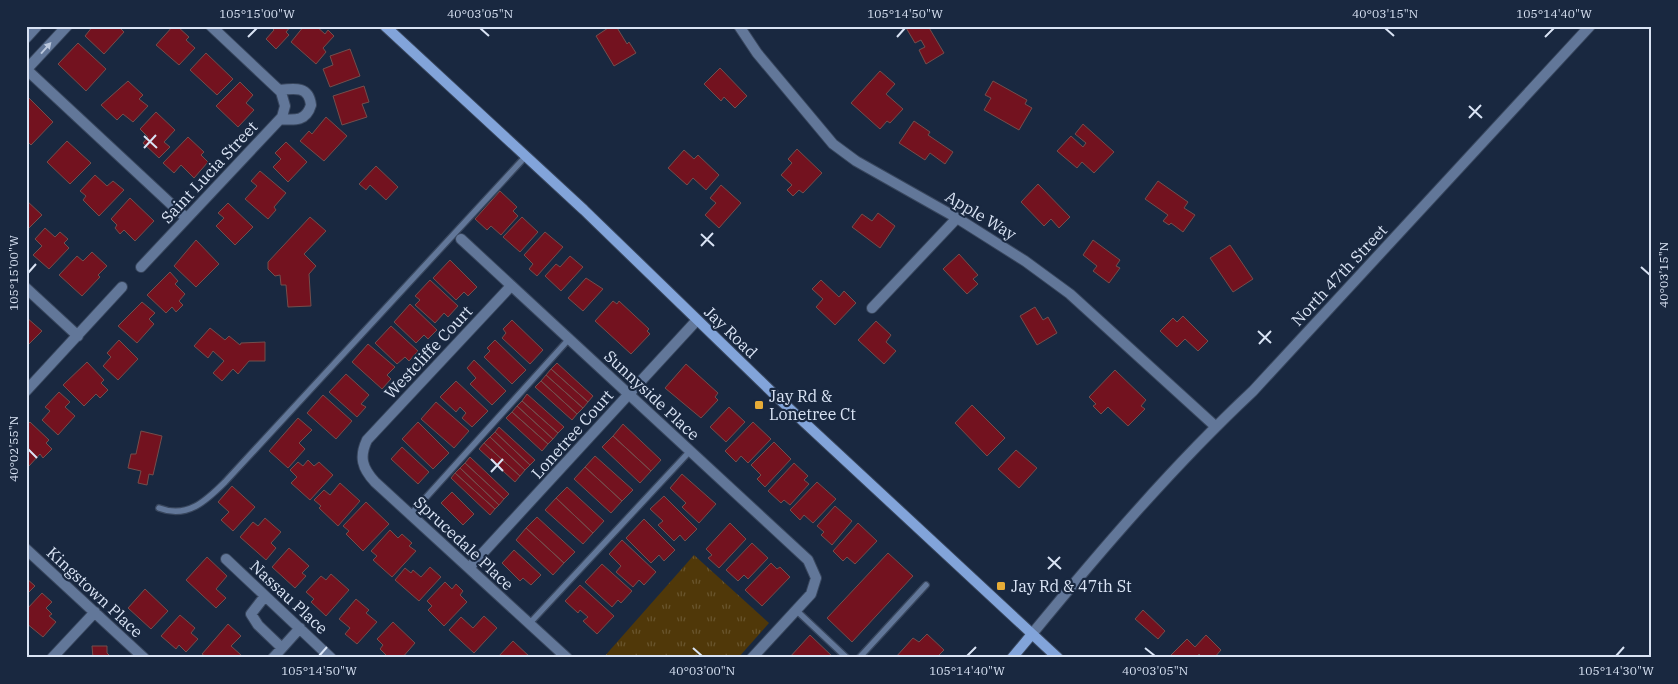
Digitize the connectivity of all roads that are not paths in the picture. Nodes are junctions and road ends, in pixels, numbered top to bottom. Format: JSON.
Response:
{"nodes":[{"id":1,"x":37,"y":26,"type":"edge"},
{"id":2,"x":66,"y":26,"type":"edge"},
{"id":3,"x":211,"y":26,"type":"edge"},
{"id":4,"x":385,"y":26,"type":"edge"},
{"id":5,"x":739,"y":26,"type":"edge"},
{"id":6,"x":1590,"y":26,"type":"edge"},
{"id":7,"x":26,"y":38,"type":"edge"},
{"id":8,"x":26,"y":70,"type":"edge"},
{"id":9,"x":280,"y":91,"type":"junction"},
{"id":10,"x":280,"y":119,"type":"junction"},
{"id":11,"x":526,"y":156,"type":"junction"},
{"id":12,"x":186,"y":218,"type":"junction"},
{"id":13,"x":958,"y":218,"type":"junction"},
{"id":14,"x":461,"y":239,"type":"dead end"},
{"id":15,"x":141,"y":267,"type":"dead end"},
{"id":16,"x":511,"y":286,"type":"junction"},
{"id":17,"x":122,"y":287,"type":"dead end"},
{"id":18,"x":26,"y":288,"type":"edge"},
{"id":19,"x":872,"y":308,"type":"dead end"},
{"id":20,"x":697,"y":320,"type":"junction"},
{"id":21,"x":78,"y":336,"type":"junction"},
{"id":22,"x":569,"y":338,"type":"junction"},
{"id":23,"x":26,"y":391,"type":"edge"},
{"id":24,"x":628,"y":395,"type":"junction"},
{"id":25,"x":1215,"y":426,"type":"junction"},
{"id":26,"x":367,"y":440,"type":"joint"},
{"id":27,"x":690,"y":451,"type":"junction"},
{"id":28,"x":159,"y":508,"type":"dead end"},
{"id":29,"x":410,"y":514,"type":"junction"},
{"id":30,"x":26,"y":549,"type":"edge"},
{"id":31,"x":226,"y":559,"type":"dead end"},
{"id":32,"x":469,"y":568,"type":"junction"},
{"id":33,"x":926,"y":585,"type":"dead end"},
{"id":34,"x":265,"y":596,"type":"junction"},
{"id":35,"x":797,"y":611,"type":"junction"},
{"id":36,"x":95,"y":612,"type":"junction"},
{"id":37,"x":529,"y":624,"type":"junction"},
{"id":38,"x":300,"y":628,"type":"junction"},
{"id":39,"x":1032,"y":634,"type":"junction"},
{"id":40,"x":282,"y":648,"type":"junction"},
{"id":41,"x":52,"y":658,"type":"edge"},
{"id":42,"x":144,"y":658,"type":"edge"},
{"id":43,"x":273,"y":658,"type":"edge"},
{"id":44,"x":331,"y":658,"type":"edge"},
{"id":45,"x":567,"y":658,"type":"edge"},
{"id":46,"x":752,"y":658,"type":"edge"},
{"id":47,"x":847,"y":658,"type":"edge"},
{"id":48,"x":859,"y":658,"type":"edge"},
{"id":49,"x":1012,"y":658,"type":"edge"},
{"id":50,"x":1058,"y":658,"type":"edge"}],
"edges":[{"from":1,"to":7,"type":"street"},
{"from":8,"to":2,"type":"street","one_way":true},
{"from":3,"to":9,"type":"street"},
{"from":4,"to":11,"type":"street","name":"Jay Road"},
{"from":5,"to":13,"type":"street","name":"Apple Way"},
{"from":6,"to":25,"type":"street","name":"North 47th Street"},
{"from":8,"to":12,"type":"street"},
{"from":9,"to":10,"type":"street","name":"Saint Lucia Street"},
{"from":9,"to":10,"type":"street"},
{"from":10,"to":12,"type":"street","name":"Saint Lucia Street"},
{"from":11,"to":20,"type":"street","name":"Jay Road"},
{"from":11,"to":28,"type":"lane"},
{"from":12,"to":15,"type":"street","name":"Saint Lucia Street"},
{"from":13,"to":19,"type":"street"},
{"from":13,"to":25,"type":"street","name":"Apple Way"},
{"from":14,"to":16,"type":"street","name":"Sunnyside Place"},
{"from":16,"to":22,"type":"street","name":"Sunnyside Place"},
{"from":16,"to":26,"type":"street","name":"Westcliffe Court"},
{"from":17,"to":21,"type":"street"},
{"from":18,"to":21,"type":"street"},
{"from":20,"to":24,"type":"street","name":"Lonetree Court"},
{"from":20,"to":39,"type":"street","name":"Jay Road"},
{"from":21,"to":23,"type":"street"},
{"from":22,"to":24,"type":"street","name":"Sunnyside Place"},
{"from":22,"to":29,"type":"lane"},
{"from":24,"to":27,"type":"street","name":"Sunnyside Place"},
{"from":24,"to":32,"type":"street","name":"Lonetree Court"},
{"from":25,"to":39,"type":"street","name":"North 47th Street"},
{"from":26,"to":29,"type":"street","name":"Sprucedale Place"},
{"from":27,"to":35,"type":"street","name":"Sunnyside Place"},
{"from":27,"to":37,"type":"lane"},
{"from":29,"to":32,"type":"street","name":"Sprucedale Place"},
{"from":30,"to":36,"type":"street","name":"Kingstown Place"},
{"from":31,"to":34,"type":"street","name":"Nassau Place"},
{"from":32,"to":37,"type":"street","name":"Sprucedale Place"},
{"from":33,"to":48,"type":"lane"},
{"from":34,"to":38,"type":"street","name":"Nassau Place"},
{"from":34,"to":40,"type":"street"},
{"from":35,"to":46,"type":"street"},
{"from":35,"to":47,"type":"lane"},
{"from":36,"to":41,"type":"street"},
{"from":36,"to":42,"type":"street","name":"Kingstown Place"},
{"from":37,"to":45,"type":"street","name":"Sprucedale Place"},
{"from":38,"to":40,"type":"street"},
{"from":38,"to":44,"type":"street","name":"Nassau Place"},
{"from":39,"to":49,"type":"street"},
{"from":39,"to":50,"type":"street","name":"Jay Road"},
{"from":40,"to":43,"type":"street"}]}
